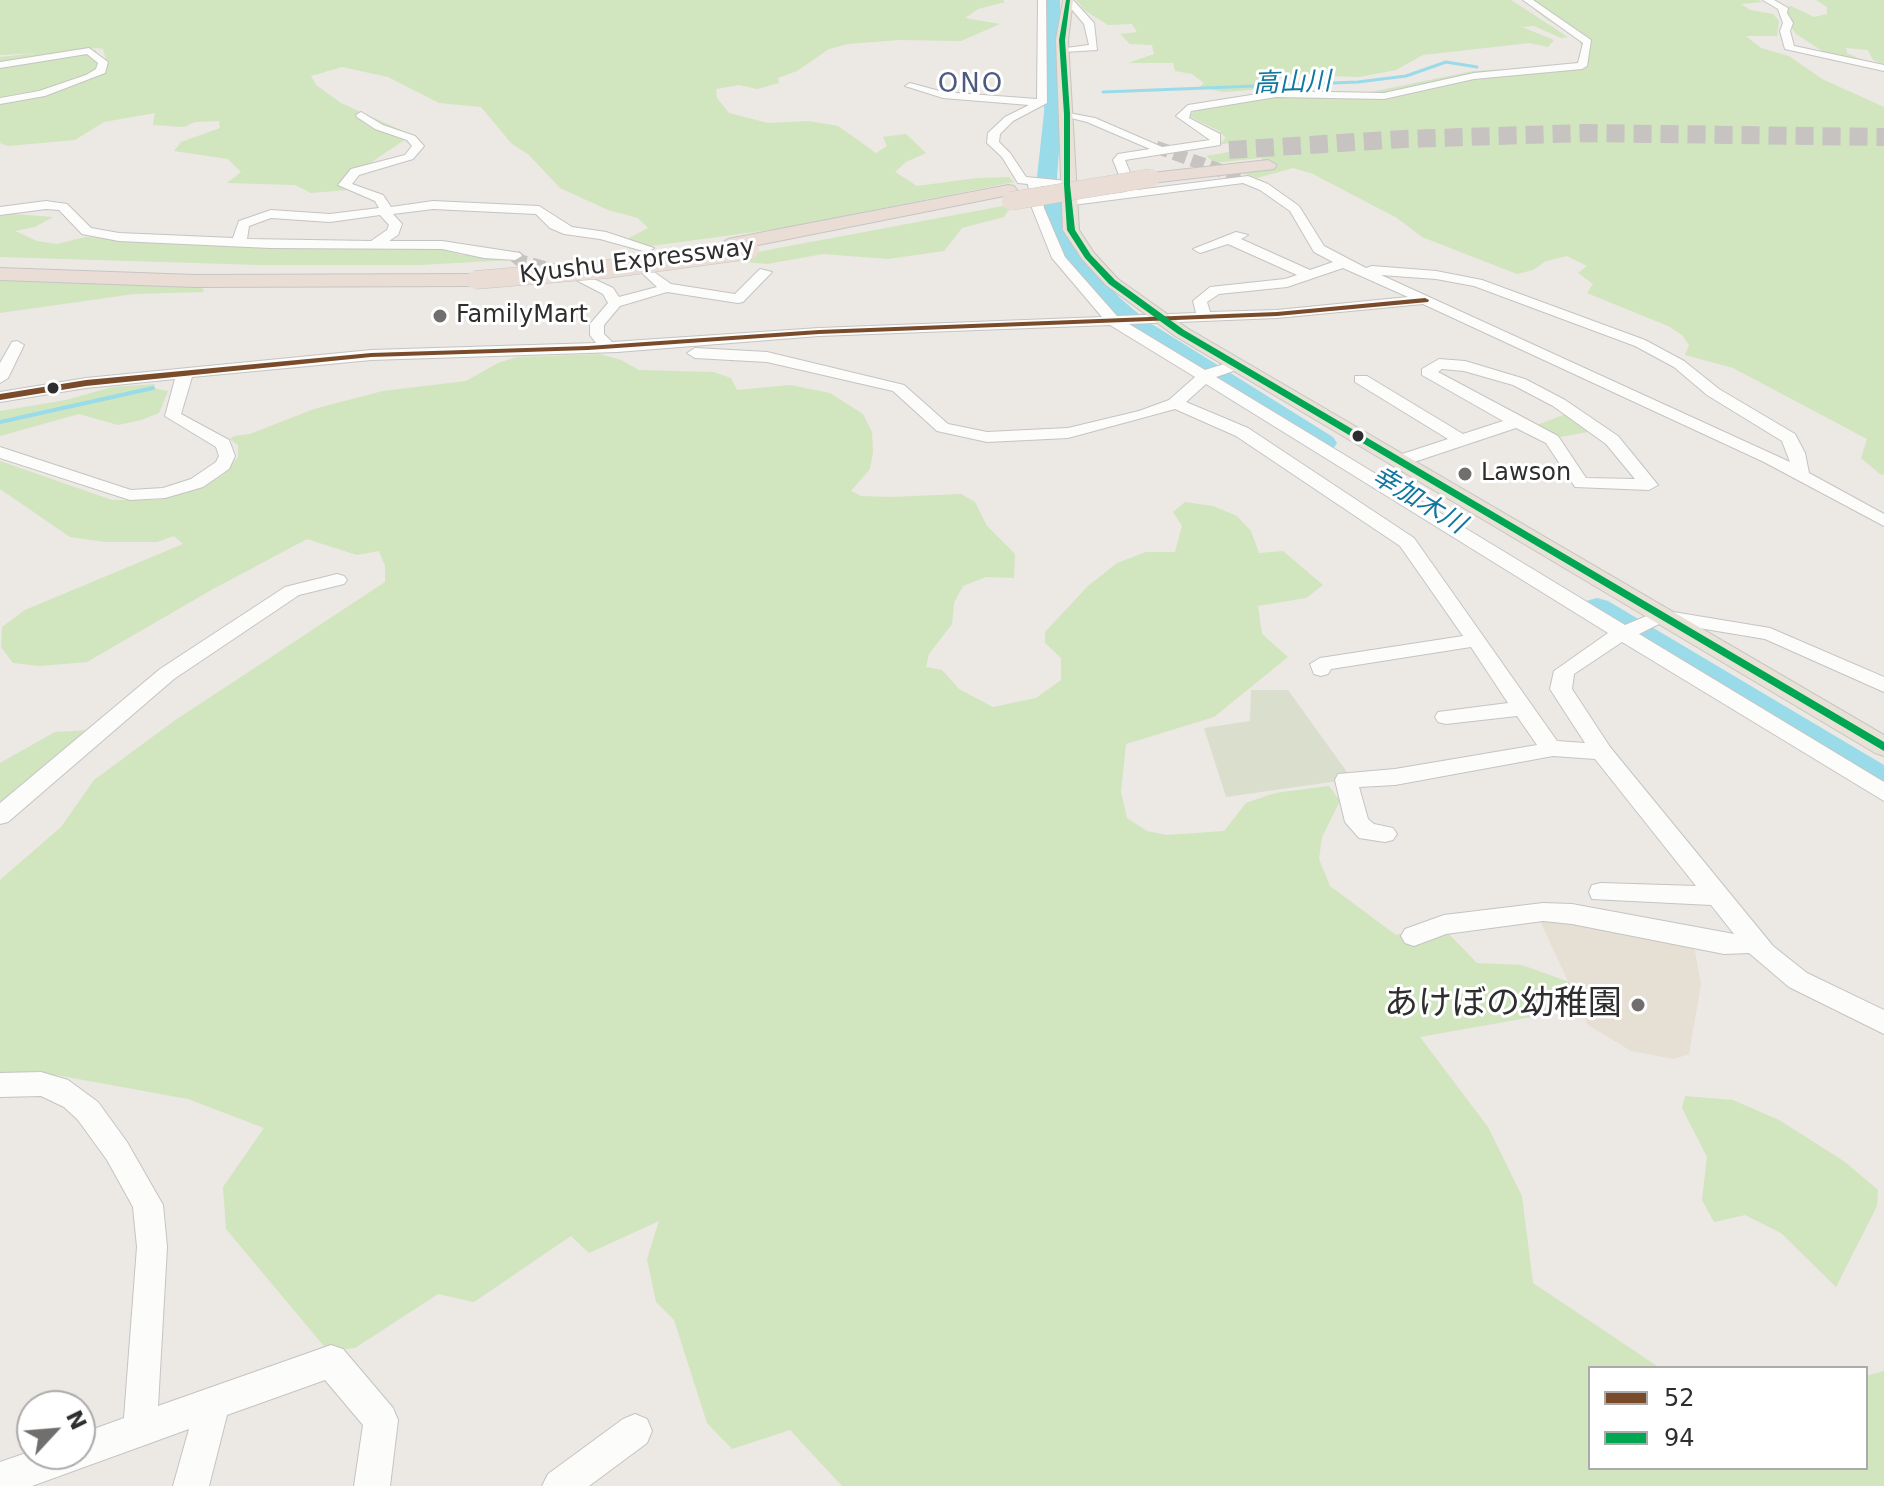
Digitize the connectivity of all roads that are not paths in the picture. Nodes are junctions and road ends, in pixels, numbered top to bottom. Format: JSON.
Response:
{"nodes":[{"id":1,"x":1527,"y":0,"type":"edge"},
{"id":2,"x":1767,"y":0,"type":"edge"},
{"id":3,"x":1068,"y":4,"type":"edge"},
{"id":4,"x":1042,"y":6,"type":"edge"},
{"id":5,"x":1063,"y":49,"type":"junction"},
{"id":6,"x":0,"y":65,"type":"edge"},
{"id":7,"x":1884,"y":68,"type":"edge"},
{"id":8,"x":910,"y":86,"type":"dead end"},
{"id":9,"x":0,"y":101,"type":"edge"},
{"id":10,"x":1043,"y":103,"type":"junction"},
{"id":11,"x":1067,"y":109,"type":"junction"},
{"id":12,"x":361,"y":115,"type":"dead end"},
{"id":13,"x":1156,"y":147,"type":"tunnel mouth"},
{"id":14,"x":1229,"y":150,"type":"tunnel mouth"},
{"id":15,"x":1268,"y":165,"type":"dead end"},
{"id":16,"x":1146,"y":170,"type":"junction"},
{"id":17,"x":1038,"y":182,"type":"junction"},
{"id":18,"x":1066,"y":191,"type":"junction"},
{"id":19,"x":1132,"y":192,"type":"junction"},
{"id":20,"x":1010,"y":195,"type":"junction"},
{"id":21,"x":0,"y":211,"type":"edge"},
{"id":22,"x":384,"y":212,"type":"junction"},
{"id":23,"x":240,"y":243,"type":"junction"},
{"id":24,"x":375,"y":244,"type":"junction"},
{"id":25,"x":647,"y":248,"type":"dead end"},
{"id":26,"x":1200,"y":249,"type":"dead end"},
{"id":27,"x":515,"y":256,"type":"tunnel mouth"},
{"id":28,"x":1344,"y":263,"type":"junction"},
{"id":29,"x":0,"y":265,"type":"edge"},
{"id":30,"x":1363,"y":270,"type":"junction"},
{"id":31,"x":647,"y":271,"type":"dead end"},
{"id":32,"x":765,"y":272,"type":"dead end"},
{"id":33,"x":0,"y":274,"type":"edge"},
{"id":34,"x":1309,"y":275,"type":"junction"},
{"id":35,"x":466,"y":276,"type":"junction"},
{"id":36,"x":581,"y":277,"type":"tunnel mouth"},
{"id":37,"x":667,"y":288,"type":"junction"},
{"id":38,"x":1425,"y":300,"type":"junction"},
{"id":39,"x":615,"y":303,"type":"junction"},
{"id":40,"x":1204,"y":317,"type":"junction"},
{"id":41,"x":1156,"y":319,"type":"junction"},
{"id":42,"x":1119,"y":320,"type":"junction"},
{"id":43,"x":17,"y":345,"type":"dead end"},
{"id":44,"x":608,"y":346,"type":"junction"},
{"id":45,"x":1232,"y":366,"type":"junction"},
{"id":46,"x":185,"y":374,"type":"junction"},
{"id":47,"x":1206,"y":375,"type":"junction"},
{"id":48,"x":0,"y":378,"type":"edge"},
{"id":49,"x":1361,"y":379,"type":"dead end"},
{"id":50,"x":0,"y":397,"type":"edge"},
{"id":51,"x":1175,"y":403,"type":"junction"},
{"id":52,"x":1517,"y":422,"type":"junction"},
{"id":53,"x":1460,"y":440,"type":"junction"},
{"id":54,"x":0,"y":452,"type":"edge"},
{"id":55,"x":1399,"y":461,"type":"junction"},
{"id":56,"x":1801,"y":474,"type":"junction"},
{"id":57,"x":1882,"y":518,"type":"edge"},
{"id":58,"x":337,"y":580,"type":"dead end"},
{"id":59,"x":1655,"y":618,"type":"junction"},
{"id":60,"x":1624,"y":633,"type":"junction"},
{"id":61,"x":1477,"y":640,"type":"junction"},
{"id":62,"x":1321,"y":669,"type":"dead end"},
{"id":63,"x":1884,"y":685,"type":"edge"},
{"id":64,"x":1522,"y":708,"type":"junction"},
{"id":65,"x":1446,"y":717,"type":"dead end"},
{"id":66,"x":1884,"y":747,"type":"edge"},
{"id":67,"x":1550,"y":748,"type":"junction"},
{"id":68,"x":1602,"y":752,"type":"junction"},
{"id":69,"x":1884,"y":793,"type":"edge"},
{"id":70,"x":0,"y":816,"type":"edge"},
{"id":71,"x":1385,"y":834,"type":"dead end"},
{"id":72,"x":1601,"y":892,"type":"dead end"},
{"id":73,"x":1717,"y":896,"type":"junction"},
{"id":74,"x":1414,"y":936,"type":"dead end"},
{"id":75,"x":1755,"y":943,"type":"junction"},
{"id":76,"x":1884,"y":1023,"type":"edge"},
{"id":77,"x":0,"y":1085,"type":"edge"},
{"id":78,"x":213,"y":1404,"type":"junction"},
{"id":79,"x":140,"y":1430,"type":"junction"},
{"id":80,"x":635,"y":1431,"type":"dead end"},
{"id":81,"x":96,"y":1445,"type":"edge"},
{"id":82,"x":28,"y":1470,"type":"edge"},
{"id":83,"x":0,"y":1480,"type":"edge"},
{"id":84,"x":191,"y":1486,"type":"edge"},
{"id":85,"x":372,"y":1486,"type":"edge"},
{"id":86,"x":560,"y":1486,"type":"edge"}],
"edges":[{"from":1,"to":19,"type":"street"},
{"from":2,"to":7,"type":"street"},
{"from":3,"to":4,"type":"street"},
{"from":3,"to":5,"type":"main road"},
{"from":3,"to":5,"type":"street"},
{"from":4,"to":10,"type":"street"},
{"from":5,"to":11,"type":"main road"},
{"from":6,"to":9,"type":"street"},
{"from":8,"to":10,"type":"street"},
{"from":10,"to":11,"type":"street"},
{"from":10,"to":17,"type":"street"},
{"from":11,"to":13,"type":"street"},
{"from":11,"to":18,"type":"main road"},
{"from":12,"to":22,"type":"street"},
{"from":14,"to":16,"type":"highway","name":"Kyushu Expressway"},
{"from":15,"to":16,"type":"highway","name":"Kyushu Expressway"},
{"from":16,"to":20,"type":"highway","name":"Kyushu Expressway","bridge":true},
{"from":17,"to":18,"type":"street"},
{"from":17,"to":42,"type":"street"},
{"from":18,"to":19,"type":"street"},
{"from":18,"to":41,"type":"main road"},
{"from":19,"to":28,"type":"street"},
{"from":20,"to":35,"type":"highway","name":"Kyushu Expressway"},
{"from":20,"to":35,"type":"highway","name":"Kyushu Expressway","bridge":true},
{"from":21,"to":23,"type":"street"},
{"from":22,"to":23,"type":"street"},
{"from":22,"to":24,"type":"street"},
{"from":22,"to":25,"type":"street"},
{"from":23,"to":24,"type":"street"},
{"from":24,"to":27,"type":"street"},
{"from":26,"to":34,"type":"street"},
{"from":28,"to":30,"type":"street"},
{"from":28,"to":34,"type":"street"},
{"from":29,"to":35,"type":"highway","name":"Kyushu Expressway"},
{"from":30,"to":38,"type":"street"},
{"from":30,"to":56,"type":"street"},
{"from":31,"to":37,"type":"street"},
{"from":32,"to":37,"type":"street"},
{"from":33,"to":35,"type":"highway","name":"Kyushu Expressway"},
{"from":34,"to":40,"type":"street"},
{"from":36,"to":39,"type":"street"},
{"from":37,"to":39,"type":"street"},
{"from":38,"to":40,"type":"street"},
{"from":38,"to":56,"type":"street"},
{"from":39,"to":44,"type":"street"},
{"from":40,"to":41,"type":"street"},
{"from":41,"to":42,"type":"street"},
{"from":41,"to":45,"type":"main road"},
{"from":42,"to":44,"type":"street"},
{"from":42,"to":47,"type":"street"},
{"from":43,"to":48,"type":"street"},
{"from":44,"to":46,"type":"street"},
{"from":44,"to":51,"type":"street"},
{"from":45,"to":47,"type":"street"},
{"from":45,"to":55,"type":"main road"},
{"from":46,"to":50,"type":"street"},
{"from":46,"to":54,"type":"street"},
{"from":47,"to":51,"type":"street"},
{"from":47,"to":60,"type":"street"},
{"from":49,"to":53,"type":"street"},
{"from":51,"to":61,"type":"street"},
{"from":52,"to":52,"type":"street"},
{"from":52,"to":53,"type":"street"},
{"from":53,"to":55,"type":"street"},
{"from":55,"to":59,"type":"main road"},
{"from":56,"to":57,"type":"street"},
{"from":58,"to":70,"type":"street"},
{"from":59,"to":60,"type":"street"},
{"from":59,"to":63,"type":"street"},
{"from":59,"to":66,"type":"main road"},
{"from":60,"to":68,"type":"street"},
{"from":60,"to":69,"type":"street"},
{"from":61,"to":62,"type":"street"},
{"from":61,"to":64,"type":"street"},
{"from":64,"to":65,"type":"street"},
{"from":64,"to":67,"type":"street"},
{"from":67,"to":68,"type":"street"},
{"from":67,"to":71,"type":"street"},
{"from":68,"to":73,"type":"street"},
{"from":72,"to":73,"type":"street"},
{"from":73,"to":75,"type":"street"},
{"from":74,"to":75,"type":"street"},
{"from":75,"to":76,"type":"street"},
{"from":77,"to":79,"type":"street"},
{"from":78,"to":79,"type":"street"},
{"from":78,"to":84,"type":"street"},
{"from":78,"to":85,"type":"street"},
{"from":79,"to":81,"type":"street"},
{"from":80,"to":86,"type":"street"},
{"from":82,"to":83,"type":"street"}]}
